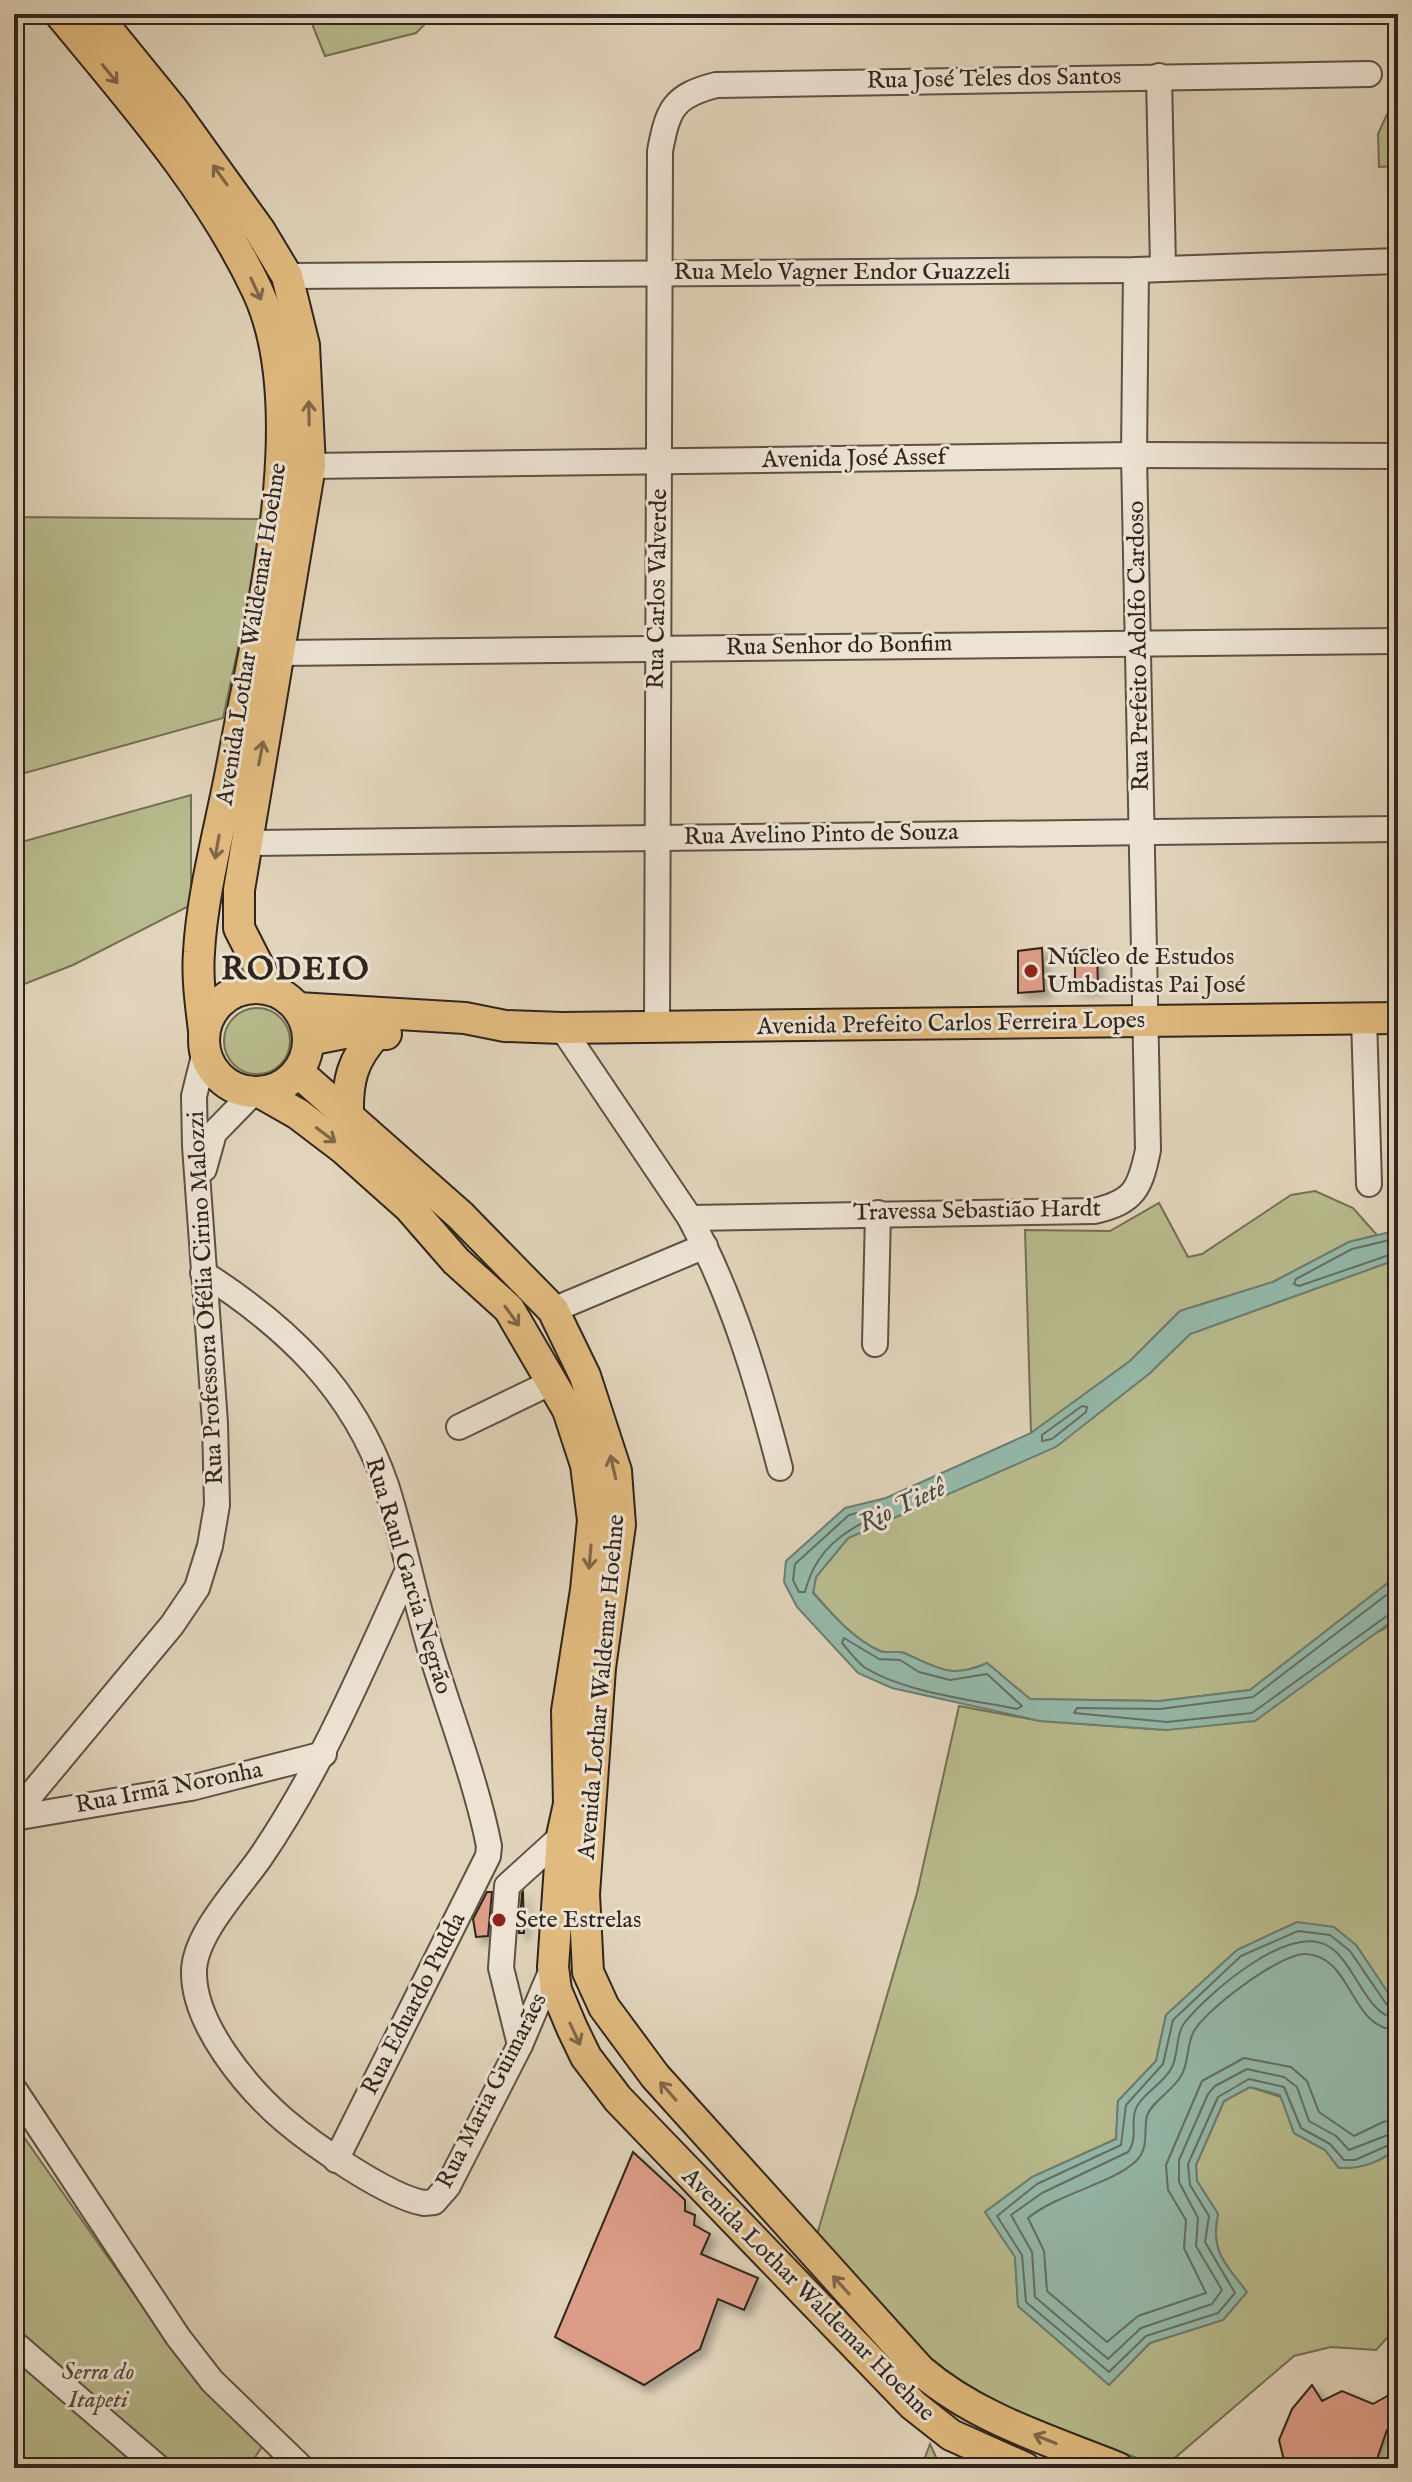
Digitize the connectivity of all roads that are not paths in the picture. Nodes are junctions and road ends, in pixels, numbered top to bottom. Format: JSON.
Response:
{"nodes":[{"id":1,"x":60,"y":14,"type":"edge"},
{"id":2,"x":95,"y":14,"type":"edge"},
{"id":3,"x":1369,"y":74,"type":"dead end"},
{"id":4,"x":1159,"y":76,"type":"junction"},
{"id":5,"x":660,"y":151,"type":"joint"},
{"id":6,"x":1398,"y":261,"type":"edge"},
{"id":7,"x":1163,"y":267,"type":"junction"},
{"id":8,"x":1136,"y":270,"type":"junction"},
{"id":9,"x":660,"y":273,"type":"junction"},
{"id":10,"x":287,"y":276,"type":"junction"},
{"id":11,"x":1134,"y":455,"type":"junction"},
{"id":12,"x":1398,"y":456,"type":"edge"},
{"id":13,"x":659,"y":462,"type":"junction"},
{"id":14,"x":310,"y":466,"type":"junction"},
{"id":15,"x":1398,"y":641,"type":"edge"},
{"id":16,"x":1139,"y":642,"type":"junction"},
{"id":17,"x":657,"y":648,"type":"junction"},
{"id":18,"x":280,"y":653,"type":"junction"},
{"id":19,"x":1398,"y":829,"type":"edge"},
{"id":20,"x":1144,"y":832,"type":"junction"},
{"id":21,"x":658,"y":837,"type":"junction"},
{"id":22,"x":245,"y":843,"type":"junction"},
{"id":23,"x":270,"y":989,"type":"junction"},
{"id":24,"x":298,"y":1008,"type":"junction"},
{"id":25,"x":1364,"y":1018,"type":"junction"},
{"id":26,"x":1398,"y":1018,"type":"edge"},
{"id":27,"x":1148,"y":1022,"type":"junction"},
{"id":28,"x":505,"y":1026,"type":"junction"},
{"id":29,"x":657,"y":1027,"type":"junction"},
{"id":30,"x":562,"y":1028,"type":"junction"},
{"id":31,"x":377,"y":1033,"type":"junction"},
{"id":32,"x":309,"y":1040,"type":"junction"},
{"id":33,"x":204,"y":1041,"type":"junction"},
{"id":34,"x":298,"y":1072,"type":"junction"},
{"id":35,"x":257,"y":1093,"type":"junction"},
{"id":36,"x":348,"y":1117,"type":"junction"},
{"id":37,"x":1369,"y":1184,"type":"dead end"},
{"id":38,"x":199,"y":1195,"type":"junction"},
{"id":39,"x":878,"y":1213,"type":"junction"},
{"id":40,"x":690,"y":1218,"type":"junction"},
{"id":41,"x":705,"y":1246,"type":"junction"},
{"id":42,"x":203,"y":1273,"type":"junction"},
{"id":43,"x":553,"y":1310,"type":"junction"},
{"id":44,"x":875,"y":1344,"type":"dead end"},
{"id":45,"x":552,"y":1382,"type":"junction"},
{"id":46,"x":459,"y":1427,"type":"dead end"},
{"id":47,"x":780,"y":1468,"type":"dead end"},
{"id":48,"x":407,"y":1572,"type":"junction"},
{"id":49,"x":324,"y":1754,"type":"junction"},
{"id":50,"x":14,"y":1816,"type":"edge"},
{"id":51,"x":562,"y":1836,"type":"junction"},
{"id":52,"x":489,"y":1846,"type":"joint"},
{"id":53,"x":553,"y":1967,"type":"junction"},
{"id":54,"x":520,"y":2045,"type":"junction"},
{"id":55,"x":14,"y":2089,"type":"edge"},
{"id":56,"x":336,"y":2160,"type":"junction"},
{"id":57,"x":14,"y":2343,"type":"edge"},
{"id":58,"x":159,"y":2468,"type":"edge"},
{"id":59,"x":302,"y":2468,"type":"edge"},
{"id":60,"x":1025,"y":2468,"type":"edge"},
{"id":61,"x":1118,"y":2468,"type":"edge"}],
"edges":[{"from":1,"to":33,"type":"main road","name":"Avenida Lothar Waldemar Hoehne","one_way":true},
{"from":10,"to":2,"type":"main road","name":"Avenida Lothar Waldemar Hoehne","one_way":true},
{"from":3,"to":4,"type":"street","name":"Rua José Teles dos Santos"},
{"from":4,"to":5,"type":"street","name":"Rua José Teles dos Santos"},
{"from":4,"to":7,"type":"street"},
{"from":5,"to":9,"type":"street","name":"Rua Carlos Valverde"},
{"from":6,"to":7,"type":"street","name":"Rua Melo Vagner Endor Guazzeli"},
{"from":7,"to":8,"type":"street","name":"Rua Melo Vagner Endor Guazzeli"},
{"from":8,"to":9,"type":"street","name":"Rua Melo Vagner Endor Guazzeli"},
{"from":8,"to":11,"type":"street","name":"Rua Prefeito Adolfo Cardoso"},
{"from":9,"to":10,"type":"street","name":"Rua Melo Vagner Endor Guazzeli"},
{"from":9,"to":13,"type":"street","name":"Rua Carlos Valverde"},
{"from":14,"to":10,"type":"main road","name":"Avenida Lothar Waldemar Hoehne","one_way":true},
{"from":11,"to":12,"type":"street","name":"Avenida José Assef"},
{"from":11,"to":13,"type":"street","name":"Avenida José Assef"},
{"from":11,"to":16,"type":"street","name":"Rua Prefeito Adolfo Cardoso"},
{"from":13,"to":14,"type":"street","name":"Avenida José Assef"},
{"from":13,"to":17,"type":"street","name":"Rua Carlos Valverde"},
{"from":14,"to":18,"type":"main road","name":"Avenida Lothar Waldemar Hoehne"},
{"from":15,"to":16,"type":"street","name":"Rua Senhor do Bonfim"},
{"from":16,"to":17,"type":"street","name":"Rua Senhor do Bonfim"},
{"from":16,"to":20,"type":"street","name":"Rua Prefeito Adolfo Cardoso"},
{"from":17,"to":18,"type":"street","name":"Rua Senhor do Bonfim"},
{"from":17,"to":21,"type":"street","name":"Rua Carlos Valverde"},
{"from":22,"to":18,"type":"main road","name":"Avenida Lothar Waldemar Hoehne","one_way":true},
{"from":19,"to":20,"type":"street","name":"Rua Avelino Pinto de Souza"},
{"from":20,"to":21,"type":"street","name":"Rua Avelino Pinto de Souza"},
{"from":20,"to":27,"type":"street","name":"Rua Prefeito Adolfo Cardoso"},
{"from":21,"to":22,"type":"street","name":"Rua Avelino Pinto de Souza"},
{"from":21,"to":29,"type":"street","name":"Rua Carlos Valverde"},
{"from":22,"to":23,"type":"main road","name":"Avenida Lothar Waldemar Hoehne"},
{"from":23,"to":24,"type":"main road"},
{"from":23,"to":33,"type":"main road"},
{"from":24,"to":28,"type":"main road","name":"Avenida Prefeito Carlos Ferreira Lopes"},
{"from":24,"to":32,"type":"main road"},
{"from":25,"to":26,"type":"main road","name":"Avenida Prefeito Carlos Ferreira Lopes"},
{"from":25,"to":27,"type":"main road","name":"Avenida Prefeito Carlos Ferreira Lopes"},
{"from":25,"to":37,"type":"street"},
{"from":27,"to":29,"type":"main road","name":"Avenida Prefeito Carlos Ferreira Lopes"},
{"from":27,"to":39,"type":"street","name":"Travessa Sebastião Hardt"},
{"from":28,"to":30,"type":"main road","name":"Avenida Prefeito Carlos Ferreira Lopes"},
{"from":28,"to":31,"type":"main road","name":"Avenida Prefeito Carlos Ferreira Lopes"},
{"from":29,"to":30,"type":"main road","name":"Avenida Prefeito Carlos Ferreira Lopes"},
{"from":30,"to":40,"type":"street"},
{"from":31,"to":32,"type":"main road","name":"Avenida Prefeito Carlos Ferreira Lopes"},
{"from":31,"to":36,"type":"main road"},
{"from":32,"to":34,"type":"main road"},
{"from":33,"to":35,"type":"main road"},
{"from":33,"to":38,"type":"street","name":"Rua Professora Ofélia Cirino Malozzi"},
{"from":34,"to":35,"type":"main road"},
{"from":34,"to":36,"type":"main road","name":"Avenida Lothar Waldemar Hoehne"},
{"from":35,"to":38,"type":"street"},
{"from":35,"to":45,"type":"main road","name":"Avenida Lothar Waldemar Hoehne","one_way":true},
{"from":36,"to":43,"type":"main road","name":"Avenida Lothar Waldemar Hoehne"},
{"from":38,"to":42,"type":"street","name":"Rua Professora Ofélia Cirino Malozzi"},
{"from":39,"to":40,"type":"street","name":"Travessa Sebastião Hardt"},
{"from":39,"to":44,"type":"street"},
{"from":40,"to":41,"type":"street"},
{"from":41,"to":43,"type":"street"},
{"from":41,"to":47,"type":"street"},
{"from":42,"to":48,"type":"street","name":"Rua Raul Garcia Negrão"},
{"from":42,"to":50,"type":"street","name":"Rua Professora Ofélia Cirino Malozzi"},
{"from":61,"to":43,"type":"main road","name":"Avenida Lothar Waldemar Hoehne","one_way":true},
{"from":45,"to":46,"type":"street"},
{"from":45,"to":51,"type":"main road","name":"Avenida Lothar Waldemar Hoehne","one_way":true},
{"from":48,"to":49,"type":"street"},
{"from":48,"to":52,"type":"street","name":"Rua Raul Garcia Negrão"},
{"from":49,"to":50,"type":"street","name":"Rua Irmã Noronha"},
{"from":49,"to":56,"type":"street"},
{"from":51,"to":53,"type":"main road","name":"Avenida Lothar Waldemar Hoehne"},
{"from":51,"to":54,"type":"street"},
{"from":52,"to":56,"type":"street","name":"Rua Eduardo Pudda"},
{"from":53,"to":54,"type":"street","name":"Rua Maria Guimarães"},
{"from":53,"to":60,"type":"main road","name":"Avenida Lothar Waldemar Hoehne","one_way":true},
{"from":54,"to":56,"type":"street","name":"Rua Maria Guimarães"},
{"from":55,"to":59,"type":"street"},
{"from":57,"to":58,"type":"street"}]}
